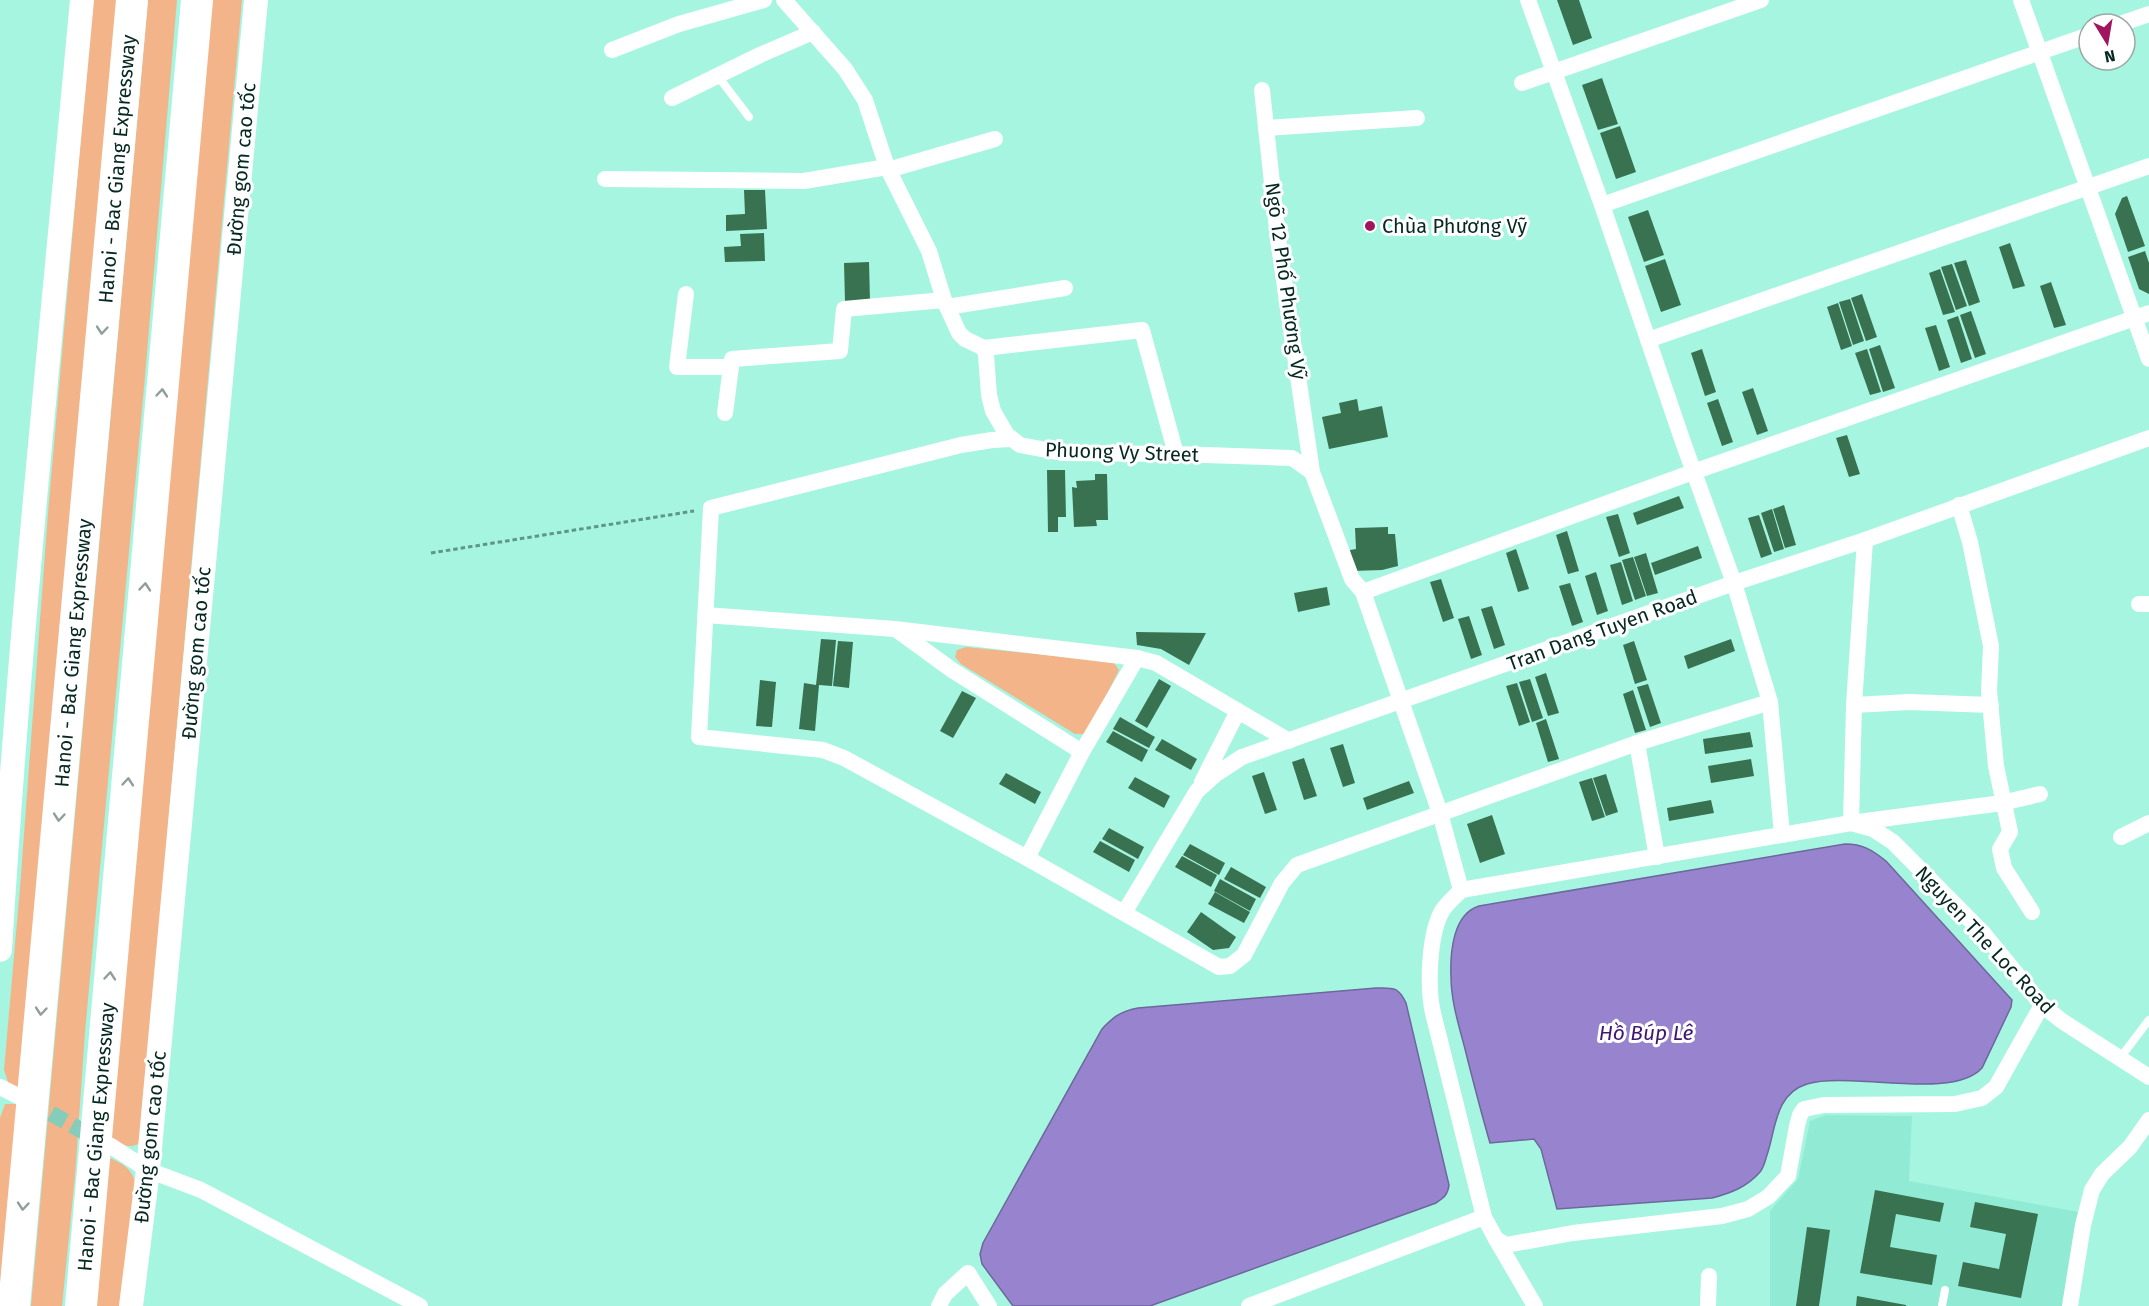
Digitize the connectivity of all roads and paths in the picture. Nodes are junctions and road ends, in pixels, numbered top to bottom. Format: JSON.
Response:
{"nodes":[{"id":1,"x":82,"y":0,"type":"edge"},
{"id":2,"x":132,"y":0,"type":"edge"},
{"id":3,"x":197,"y":0,"type":"edge"},
{"id":4,"x":256,"y":0,"type":"edge"},
{"id":5,"x":764,"y":0,"type":"edge"},
{"id":6,"x":784,"y":0,"type":"edge"},
{"id":7,"x":1528,"y":0,"type":"edge"},
{"id":8,"x":1761,"y":0,"type":"edge"},
{"id":9,"x":2021,"y":0,"type":"edge"},
{"id":10,"x":813,"y":32,"type":"junction"},
{"id":11,"x":2077,"y":39,"type":"edge"},
{"id":12,"x":612,"y":51,"type":"dead end"},
{"id":13,"x":2039,"y":53,"type":"junction"},
{"id":14,"x":1552,"y":72,"type":"junction"},
{"id":15,"x":717,"y":75,"type":"junction"},
{"id":16,"x":1522,"y":82,"type":"dead end"},
{"id":17,"x":1262,"y":90,"type":"dead end"},
{"id":18,"x":672,"y":98,"type":"dead end"},
{"id":19,"x":749,"y":117,"type":"dead end"},
{"id":20,"x":1418,"y":118,"type":"dead end"},
{"id":21,"x":1266,"y":128,"type":"junction"},
{"id":22,"x":995,"y":139,"type":"dead end"},
{"id":23,"x":2149,"y":166,"type":"edge"},
{"id":24,"x":888,"y":168,"type":"junction"},
{"id":25,"x":605,"y":178,"type":"dead end"},
{"id":26,"x":2086,"y":187,"type":"junction"},
{"id":27,"x":1602,"y":206,"type":"junction"},
{"id":28,"x":1065,"y":288,"type":"dead end"},
{"id":29,"x":687,"y":294,"type":"dead end"},
{"id":30,"x":946,"y":304,"type":"junction"},
{"id":31,"x":2142,"y":315,"type":"edge"},
{"id":32,"x":1648,"y":340,"type":"junction"},
{"id":33,"x":984,"y":348,"type":"junction"},
{"id":34,"x":2149,"y":359,"type":"edge"},
{"id":35,"x":731,"y":367,"type":"junction"},
{"id":36,"x":725,"y":413,"type":"dead end"},
{"id":37,"x":2149,"y":438,"type":"edge"},
{"id":38,"x":1011,"y":439,"type":"junction"},
{"id":39,"x":1176,"y":454,"type":"junction"},
{"id":40,"x":1312,"y":472,"type":"junction"},
{"id":41,"x":1693,"y":472,"type":"junction"},
{"id":42,"x":1959,"y":506,"type":"junction"},
{"id":43,"x":711,"y":508,"type":"junction"},
{"id":44,"x":1865,"y":540,"type":"junction"},
{"id":45,"x":431,"y":553,"type":"dead end"},
{"id":46,"x":1734,"y":583,"type":"junction"},
{"id":47,"x":1363,"y":592,"type":"junction"},
{"id":48,"x":705,"y":615,"type":"junction"},
{"id":49,"x":895,"y":629,"type":"junction"},
{"id":50,"x":1137,"y":658,"type":"junction"},
{"id":51,"x":1400,"y":702,"type":"junction"},
{"id":52,"x":1770,"y":702,"type":"junction"},
{"id":53,"x":1854,"y":705,"type":"junction"},
{"id":54,"x":1990,"y":705,"type":"junction"},
{"id":55,"x":1238,"y":711,"type":"junction"},
{"id":56,"x":1289,"y":741,"type":"junction"},
{"id":57,"x":1637,"y":743,"type":"junction"},
{"id":58,"x":1082,"y":752,"type":"junction"},
{"id":59,"x":1197,"y":791,"type":"junction"},
{"id":60,"x":2040,"y":794,"type":"dead end"},
{"id":61,"x":2002,"y":803,"type":"junction"},
{"id":62,"x":1440,"y":813,"type":"junction"},
{"id":63,"x":1851,"y":823,"type":"junction"},
{"id":64,"x":2149,"y":823,"type":"edge"},
{"id":65,"x":1782,"y":835,"type":"junction"},
{"id":66,"x":2121,"y":837,"type":"dead end"},
{"id":67,"x":1656,"y":857,"type":"junction"},
{"id":68,"x":1027,"y":858,"type":"junction"},
{"id":69,"x":1461,"y":890,"type":"junction"},
{"id":70,"x":2032,"y":912,"type":"dead end"},
{"id":71,"x":1124,"y":913,"type":"junction"},
{"id":72,"x":0,"y":950,"type":"edge"},
{"id":73,"x":2042,"y":1005,"type":"junction"},
{"id":74,"x":2149,"y":1020,"type":"edge"},
{"id":75,"x":2120,"y":1058,"type":"junction"},
{"id":76,"x":2149,"y":1077,"type":"edge"},
{"id":77,"x":0,"y":1087,"type":"edge"},
{"id":78,"x":20,"y":1097,"type":"tunnel mouth"},
{"id":79,"x":2149,"y":1120,"type":"edge"},
{"id":80,"x":111,"y":1146,"type":"tunnel mouth"},
{"id":81,"x":148,"y":1170,"type":"junction"},
{"id":82,"x":1484,"y":1217,"type":"junction"},
{"id":83,"x":1496,"y":1239,"type":"junction"},
{"id":84,"x":1708,"y":1276,"type":"dead end"},
{"id":85,"x":1945,"y":1290,"type":"dead end"},
{"id":86,"x":14,"y":1306,"type":"edge"},
{"id":87,"x":81,"y":1306,"type":"edge"},
{"id":88,"x":131,"y":1306,"type":"edge"},
{"id":89,"x":420,"y":1306,"type":"edge"},
{"id":90,"x":939,"y":1306,"type":"edge"},
{"id":91,"x":989,"y":1306,"type":"edge"},
{"id":92,"x":1249,"y":1306,"type":"edge"},
{"id":93,"x":1535,"y":1306,"type":"edge"},
{"id":94,"x":1708,"y":1306,"type":"edge"},
{"id":95,"x":1942,"y":1306,"type":"edge"},
{"id":96,"x":2070,"y":1306,"type":"edge"}],
"edges":[{"from":1,"to":72,"type":"main road"},
{"from":2,"to":86,"type":"highway","name":"Hanoi - Bac Giang Expressway","one_way":true},
{"from":87,"to":3,"type":"highway","name":"Hanoi - Bac Giang Expressway","one_way":true},
{"from":4,"to":81,"type":"main road","name":"Đường gom cao tốc"},
{"from":5,"to":12,"type":"street"},
{"from":6,"to":10,"type":"street"},
{"from":7,"to":14,"type":"street"},
{"from":8,"to":14,"type":"street"},
{"from":9,"to":13,"type":"street"},
{"from":10,"to":15,"type":"street"},
{"from":10,"to":24,"type":"street"},
{"from":11,"to":13,"type":"street"},
{"from":13,"to":26,"type":"street"},
{"from":13,"to":27,"type":"street"},
{"from":14,"to":16,"type":"street"},
{"from":14,"to":27,"type":"street"},
{"from":15,"to":18,"type":"street"},
{"from":15,"to":19,"type":"lane"},
{"from":17,"to":21,"type":"street","name":"Ngõ 12 Phố Phương Vỹ"},
{"from":20,"to":21,"type":"street"},
{"from":21,"to":40,"type":"street","name":"Ngõ 12 Phố Phương Vỹ"},
{"from":22,"to":24,"type":"street"},
{"from":23,"to":26,"type":"street"},
{"from":24,"to":25,"type":"street"},
{"from":24,"to":30,"type":"street"},
{"from":26,"to":31,"type":"street"},
{"from":26,"to":32,"type":"street"},
{"from":27,"to":32,"type":"street"},
{"from":28,"to":30,"type":"street"},
{"from":29,"to":35,"type":"street"},
{"from":30,"to":33,"type":"street"},
{"from":30,"to":35,"type":"street"},
{"from":31,"to":34,"type":"street"},
{"from":31,"to":41,"type":"street"},
{"from":32,"to":41,"type":"street"},
{"from":33,"to":38,"type":"street"},
{"from":33,"to":39,"type":"street"},
{"from":35,"to":36,"type":"street"},
{"from":37,"to":42,"type":"street","name":"Tran Dang Tuyen Road"},
{"from":38,"to":39,"type":"street","name":"Phuong Vy Street"},
{"from":38,"to":43,"type":"street"},
{"from":39,"to":40,"type":"street","name":"Phuong Vy Street"},
{"from":40,"to":47,"type":"street"},
{"from":41,"to":46,"type":"street"},
{"from":41,"to":47,"type":"street"},
{"from":42,"to":44,"type":"street","name":"Tran Dang Tuyen Road"},
{"from":42,"to":54,"type":"street"},
{"from":43,"to":45,"type":"path"},
{"from":43,"to":48,"type":"street"},
{"from":44,"to":46,"type":"street","name":"Tran Dang Tuyen Road"},
{"from":44,"to":53,"type":"street"},
{"from":46,"to":51,"type":"street","name":"Tran Dang Tuyen Road"},
{"from":46,"to":52,"type":"street"},
{"from":47,"to":51,"type":"street"},
{"from":48,"to":49,"type":"street"},
{"from":48,"to":68,"type":"street"},
{"from":49,"to":50,"type":"street"},
{"from":49,"to":58,"type":"street"},
{"from":50,"to":55,"type":"street"},
{"from":50,"to":58,"type":"street"},
{"from":51,"to":56,"type":"street","name":"Tran Dang Tuyen Road"},
{"from":51,"to":62,"type":"street"},
{"from":52,"to":57,"type":"street"},
{"from":52,"to":65,"type":"street"},
{"from":53,"to":54,"type":"street"},
{"from":53,"to":63,"type":"street"},
{"from":54,"to":61,"type":"street"},
{"from":55,"to":56,"type":"street"},
{"from":55,"to":59,"type":"street"},
{"from":56,"to":59,"type":"street","name":"Tran Dang Tuyen Road"},
{"from":57,"to":62,"type":"street"},
{"from":57,"to":67,"type":"street"},
{"from":58,"to":68,"type":"street"},
{"from":59,"to":71,"type":"street","name":"Tran Dang Tuyen Road"},
{"from":60,"to":61,"type":"street"},
{"from":61,"to":63,"type":"street"},
{"from":61,"to":70,"type":"street"},
{"from":62,"to":69,"type":"street"},
{"from":62,"to":71,"type":"street"},
{"from":63,"to":65,"type":"street","name":"Nguyen The Loc Road"},
{"from":63,"to":73,"type":"street","name":"Nguyen The Loc Road"},
{"from":64,"to":66,"type":"street"},
{"from":65,"to":67,"type":"street","name":"Nguyen The Loc Road"},
{"from":67,"to":69,"type":"street","name":"Nguyen The Loc Road"},
{"from":68,"to":71,"type":"street"},
{"from":69,"to":82,"type":"street"},
{"from":73,"to":75,"type":"street","name":"Nguyen The Loc Road"},
{"from":73,"to":83,"type":"street"},
{"from":74,"to":75,"type":"lane"},
{"from":75,"to":76,"type":"street","name":"Nguyen The Loc Road"},
{"from":77,"to":78,"type":"street"},
{"from":79,"to":96,"type":"street"},
{"from":80,"to":81,"type":"street"},
{"from":81,"to":88,"type":"main road","name":"Đường gom cao tốc"},
{"from":81,"to":89,"type":"street"},
{"from":82,"to":83,"type":"street"},
{"from":82,"to":92,"type":"street"},
{"from":83,"to":93,"type":"street"},
{"from":84,"to":94,"type":"street"},
{"from":85,"to":95,"type":"lane"},
{"from":90,"to":91,"type":"street"}]}
